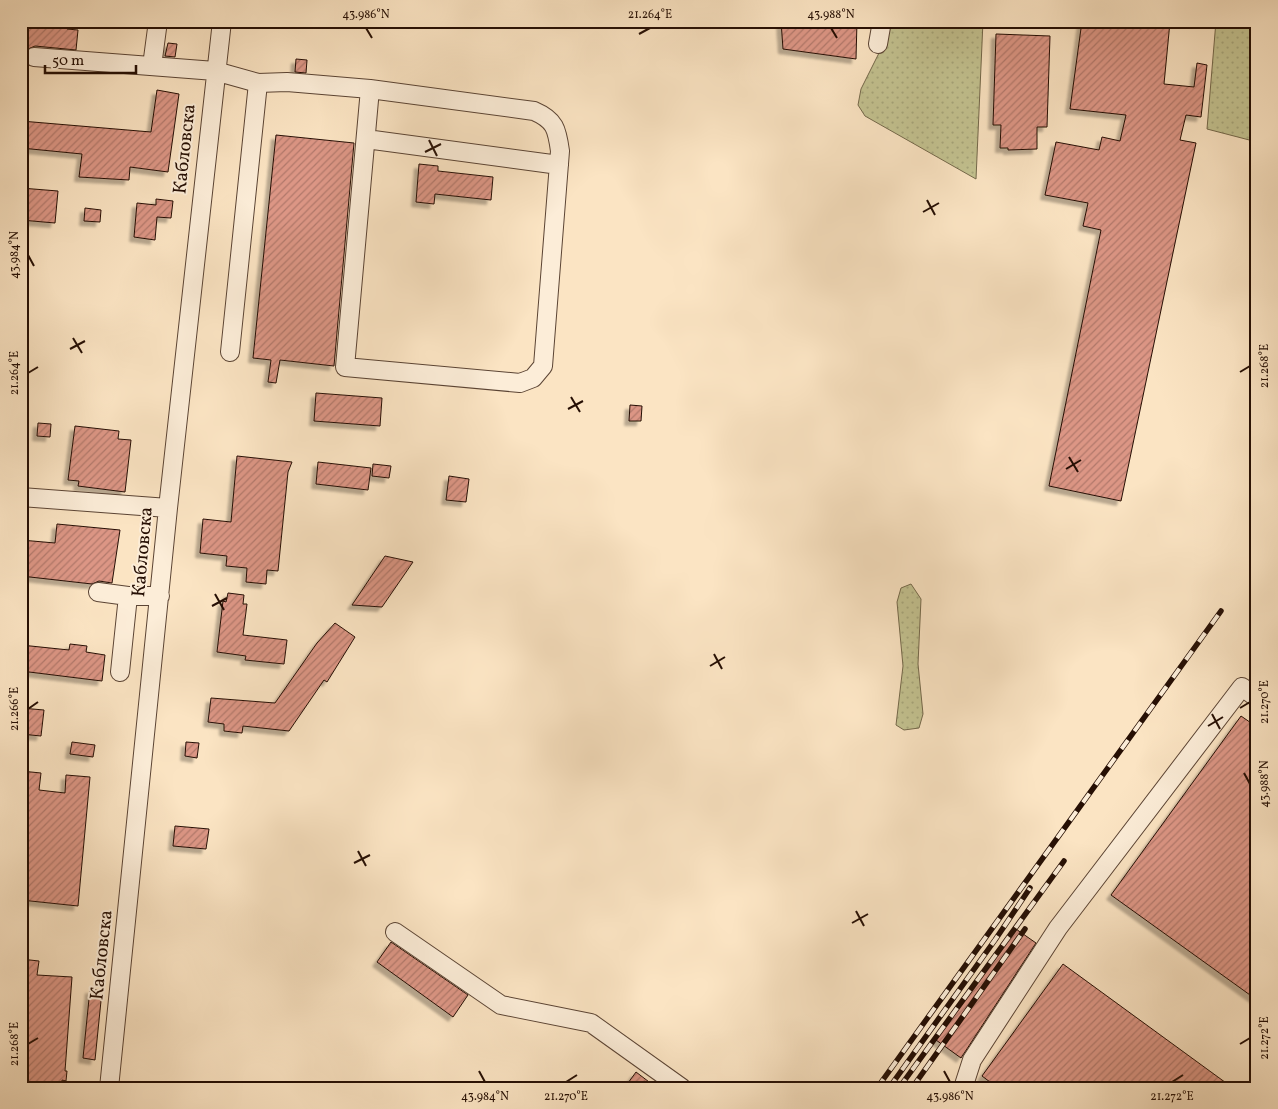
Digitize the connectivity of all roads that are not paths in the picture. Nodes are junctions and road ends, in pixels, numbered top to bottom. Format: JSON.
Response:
{"nodes":[{"id":1,"x":158,"y":21,"type":"edge"},
{"id":2,"x":222,"y":21,"type":"edge"},
{"id":3,"x":882,"y":21,"type":"edge"},
{"id":4,"x":878,"y":44,"type":"dead end"},
{"id":5,"x":34,"y":57,"type":"dead end"},
{"id":6,"x":152,"y":66,"type":"junction"},
{"id":7,"x":215,"y":71,"type":"junction"},
{"id":8,"x":258,"y":84,"type":"junction"},
{"id":9,"x":370,"y":89,"type":"junction"},
{"id":10,"x":366,"y":139,"type":"junction"},
{"id":11,"x":559,"y":165,"type":"junction"},
{"id":12,"x":230,"y":352,"type":"dead end"},
{"id":13,"x":21,"y":498,"type":"edge"},
{"id":14,"x":168,"y":508,"type":"junction"},
{"id":15,"x":98,"y":592,"type":"dead end"},
{"id":16,"x":128,"y":596,"type":"junction"},
{"id":17,"x":160,"y":596,"type":"junction"},
{"id":18,"x":120,"y":672,"type":"dead end"},
{"id":19,"x":1257,"y":698,"type":"edge"},
{"id":20,"x":395,"y":932,"type":"dead end"},
{"id":21,"x":676,"y":1086,"type":"edge"},
{"id":22,"x":109,"y":1088,"type":"edge"},
{"id":23,"x":963,"y":1088,"type":"edge"}],
"edges":[{"from":1,"to":6,"type":"street"},
{"from":2,"to":7,"type":"street","name":"Кабловска"},
{"from":3,"to":4,"type":"street"},
{"from":5,"to":6,"type":"street"},
{"from":6,"to":7,"type":"street"},
{"from":7,"to":8,"type":"street"},
{"from":7,"to":14,"type":"street","name":"Кабловска"},
{"from":8,"to":9,"type":"street"},
{"from":8,"to":12,"type":"street"},
{"from":9,"to":10,"type":"street"},
{"from":9,"to":11,"type":"street"},
{"from":10,"to":11,"type":"street"},
{"from":10,"to":11,"type":"street"},
{"from":13,"to":14,"type":"street"},
{"from":14,"to":17,"type":"street","name":"Кабловска"},
{"from":15,"to":16,"type":"street"},
{"from":16,"to":17,"type":"street"},
{"from":16,"to":18,"type":"street"},
{"from":17,"to":22,"type":"street","name":"Кабловска"},
{"from":19,"to":23,"type":"street"},
{"from":20,"to":21,"type":"street"}]}
